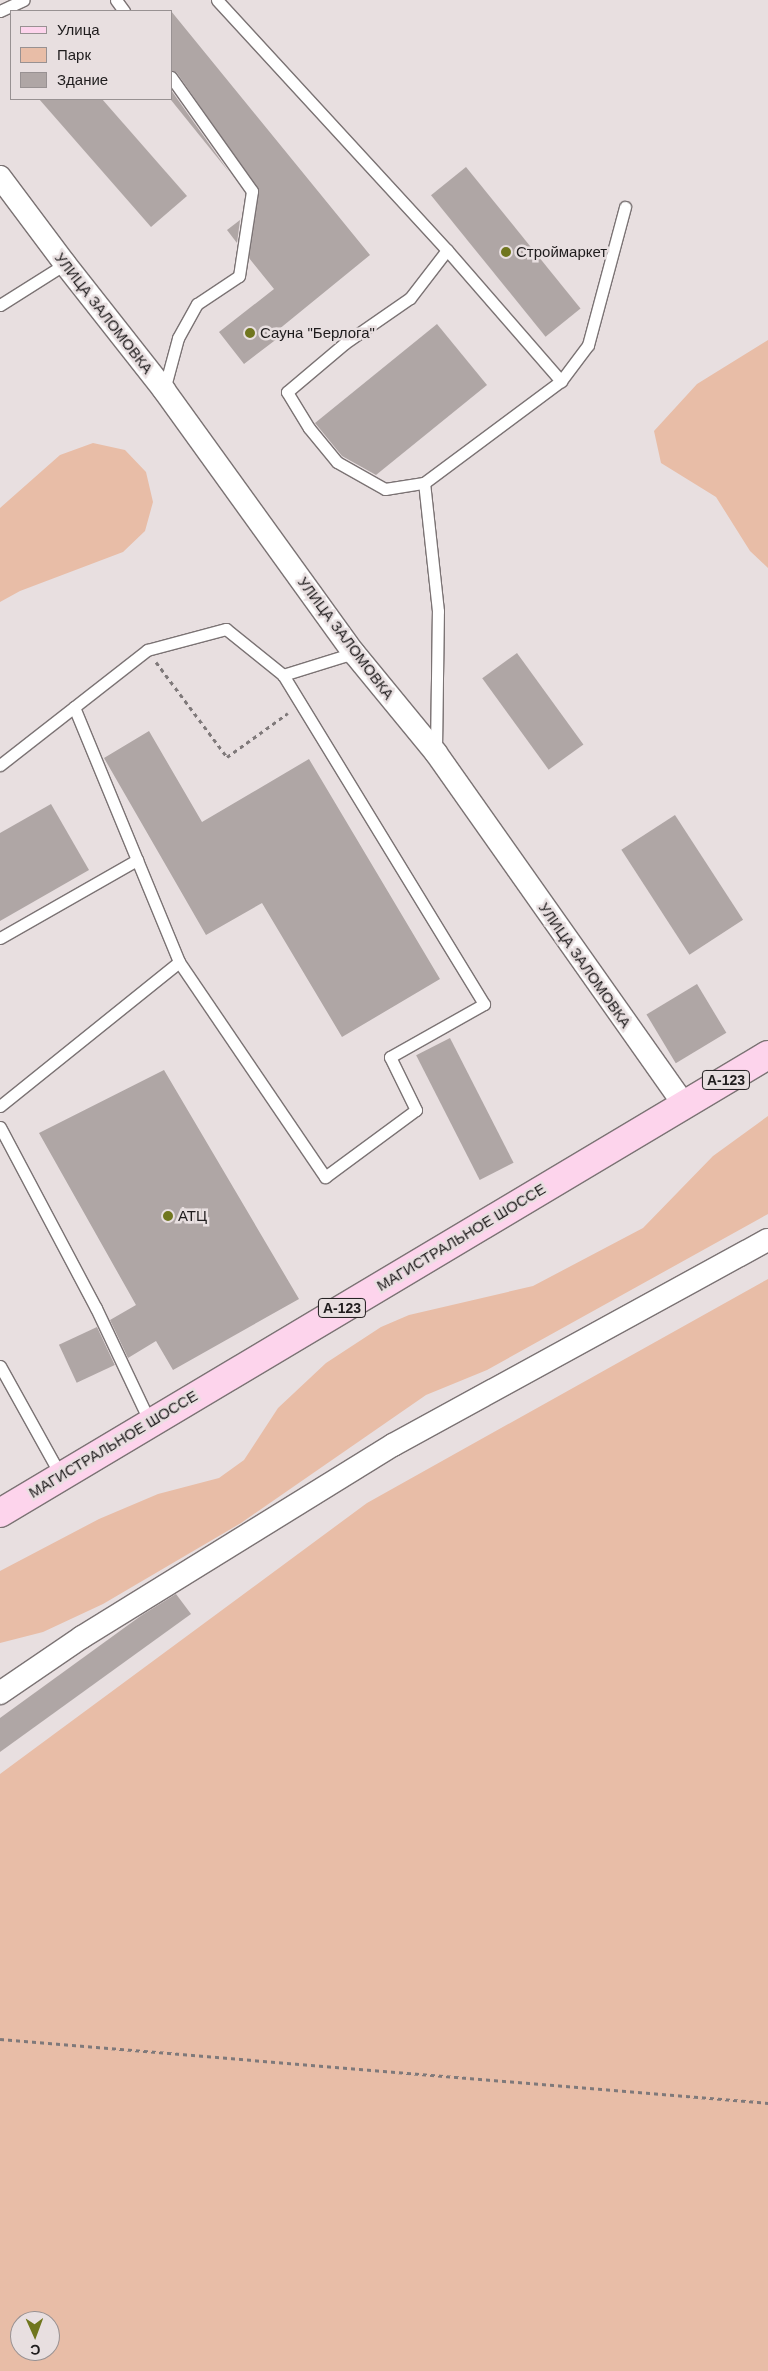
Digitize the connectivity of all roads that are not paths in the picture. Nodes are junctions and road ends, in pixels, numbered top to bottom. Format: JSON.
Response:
{"nodes":[{"id":1,"x":24,"y":0,"type":"edge"},
{"id":2,"x":218,"y":0,"type":"edge"},
{"id":3,"x":0,"y":11,"type":"edge"},
{"id":4,"x":172,"y":78,"type":"edge"},
{"id":5,"x":0,"y":176,"type":"edge"},
{"id":6,"x":625,"y":207,"type":"dead end"},
{"id":7,"x":447,"y":250,"type":"junction"},
{"id":8,"x":65,"y":264,"type":"junction"},
{"id":9,"x":0,"y":306,"type":"edge"},
{"id":10,"x":560,"y":381,"type":"junction"},
{"id":11,"x":164,"y":390,"type":"junction"},
{"id":12,"x":424,"y":483,"type":"junction"},
{"id":13,"x":354,"y":653,"type":"junction"},
{"id":14,"x":283,"y":675,"type":"junction"},
{"id":15,"x":74,"y":707,"type":"junction"},
{"id":16,"x":436,"y":753,"type":"junction"},
{"id":17,"x":0,"y":765,"type":"edge"},
{"id":18,"x":137,"y":860,"type":"junction"},
{"id":19,"x":0,"y":938,"type":"edge"},
{"id":20,"x":180,"y":962,"type":"junction"},
{"id":21,"x":768,"y":1055,"type":"edge"},
{"id":22,"x":684,"y":1105,"type":"junction"},
{"id":23,"x":0,"y":1106,"type":"edge"},
{"id":24,"x":0,"y":1127,"type":"edge"},
{"id":25,"x":768,"y":1240,"type":"edge"},
{"id":26,"x":0,"y":1366,"type":"edge"},
{"id":27,"x":150,"y":1422,"type":"junction"},
{"id":28,"x":61,"y":1476,"type":"junction"},
{"id":29,"x":0,"y":1513,"type":"edge"},
{"id":30,"x":0,"y":1693,"type":"edge"}],
"edges":[{"from":1,"to":3,"type":"lane"},
{"from":2,"to":7,"type":"lane"},
{"from":4,"to":11,"type":"lane"},
{"from":5,"to":8,"type":"street","name":"УЛИЦА ЗАЛОМОВКА"},
{"from":6,"to":10,"type":"lane"},
{"from":7,"to":10,"type":"lane"},
{"from":7,"to":12,"type":"lane"},
{"from":8,"to":9,"type":"lane"},
{"from":8,"to":11,"type":"street","name":"УЛИЦА ЗАЛОМОВКА"},
{"from":10,"to":12,"type":"lane"},
{"from":11,"to":13,"type":"street","name":"УЛИЦА ЗАЛОМОВКА"},
{"from":12,"to":16,"type":"lane"},
{"from":13,"to":14,"type":"lane"},
{"from":13,"to":16,"type":"street","name":"УЛИЦА ЗАЛОМОВКА"},
{"from":14,"to":15,"type":"lane"},
{"from":14,"to":20,"type":"lane"},
{"from":15,"to":17,"type":"lane"},
{"from":15,"to":18,"type":"lane"},
{"from":16,"to":22,"type":"street","name":"УЛИЦА ЗАЛОМОВКА"},
{"from":18,"to":19,"type":"lane"},
{"from":18,"to":20,"type":"lane"},
{"from":20,"to":23,"type":"lane"},
{"from":21,"to":22,"type":"main road","name":"МАГИСТРАЛЬНОЕ ШОССЕ","number":"А-123"},
{"from":22,"to":27,"type":"main road","name":"МАГИСТРАЛЬНОЕ ШОССЕ","number":"А-123"},
{"from":24,"to":27,"type":"lane"},
{"from":25,"to":30,"type":"street"},
{"from":26,"to":28,"type":"lane"},
{"from":27,"to":28,"type":"main road","name":"МАГИСТРАЛЬНОЕ ШОССЕ","number":"А-123"},
{"from":28,"to":29,"type":"main road","name":"МАГИСТРАЛЬНОЕ ШОССЕ","number":"А-123"}]}
